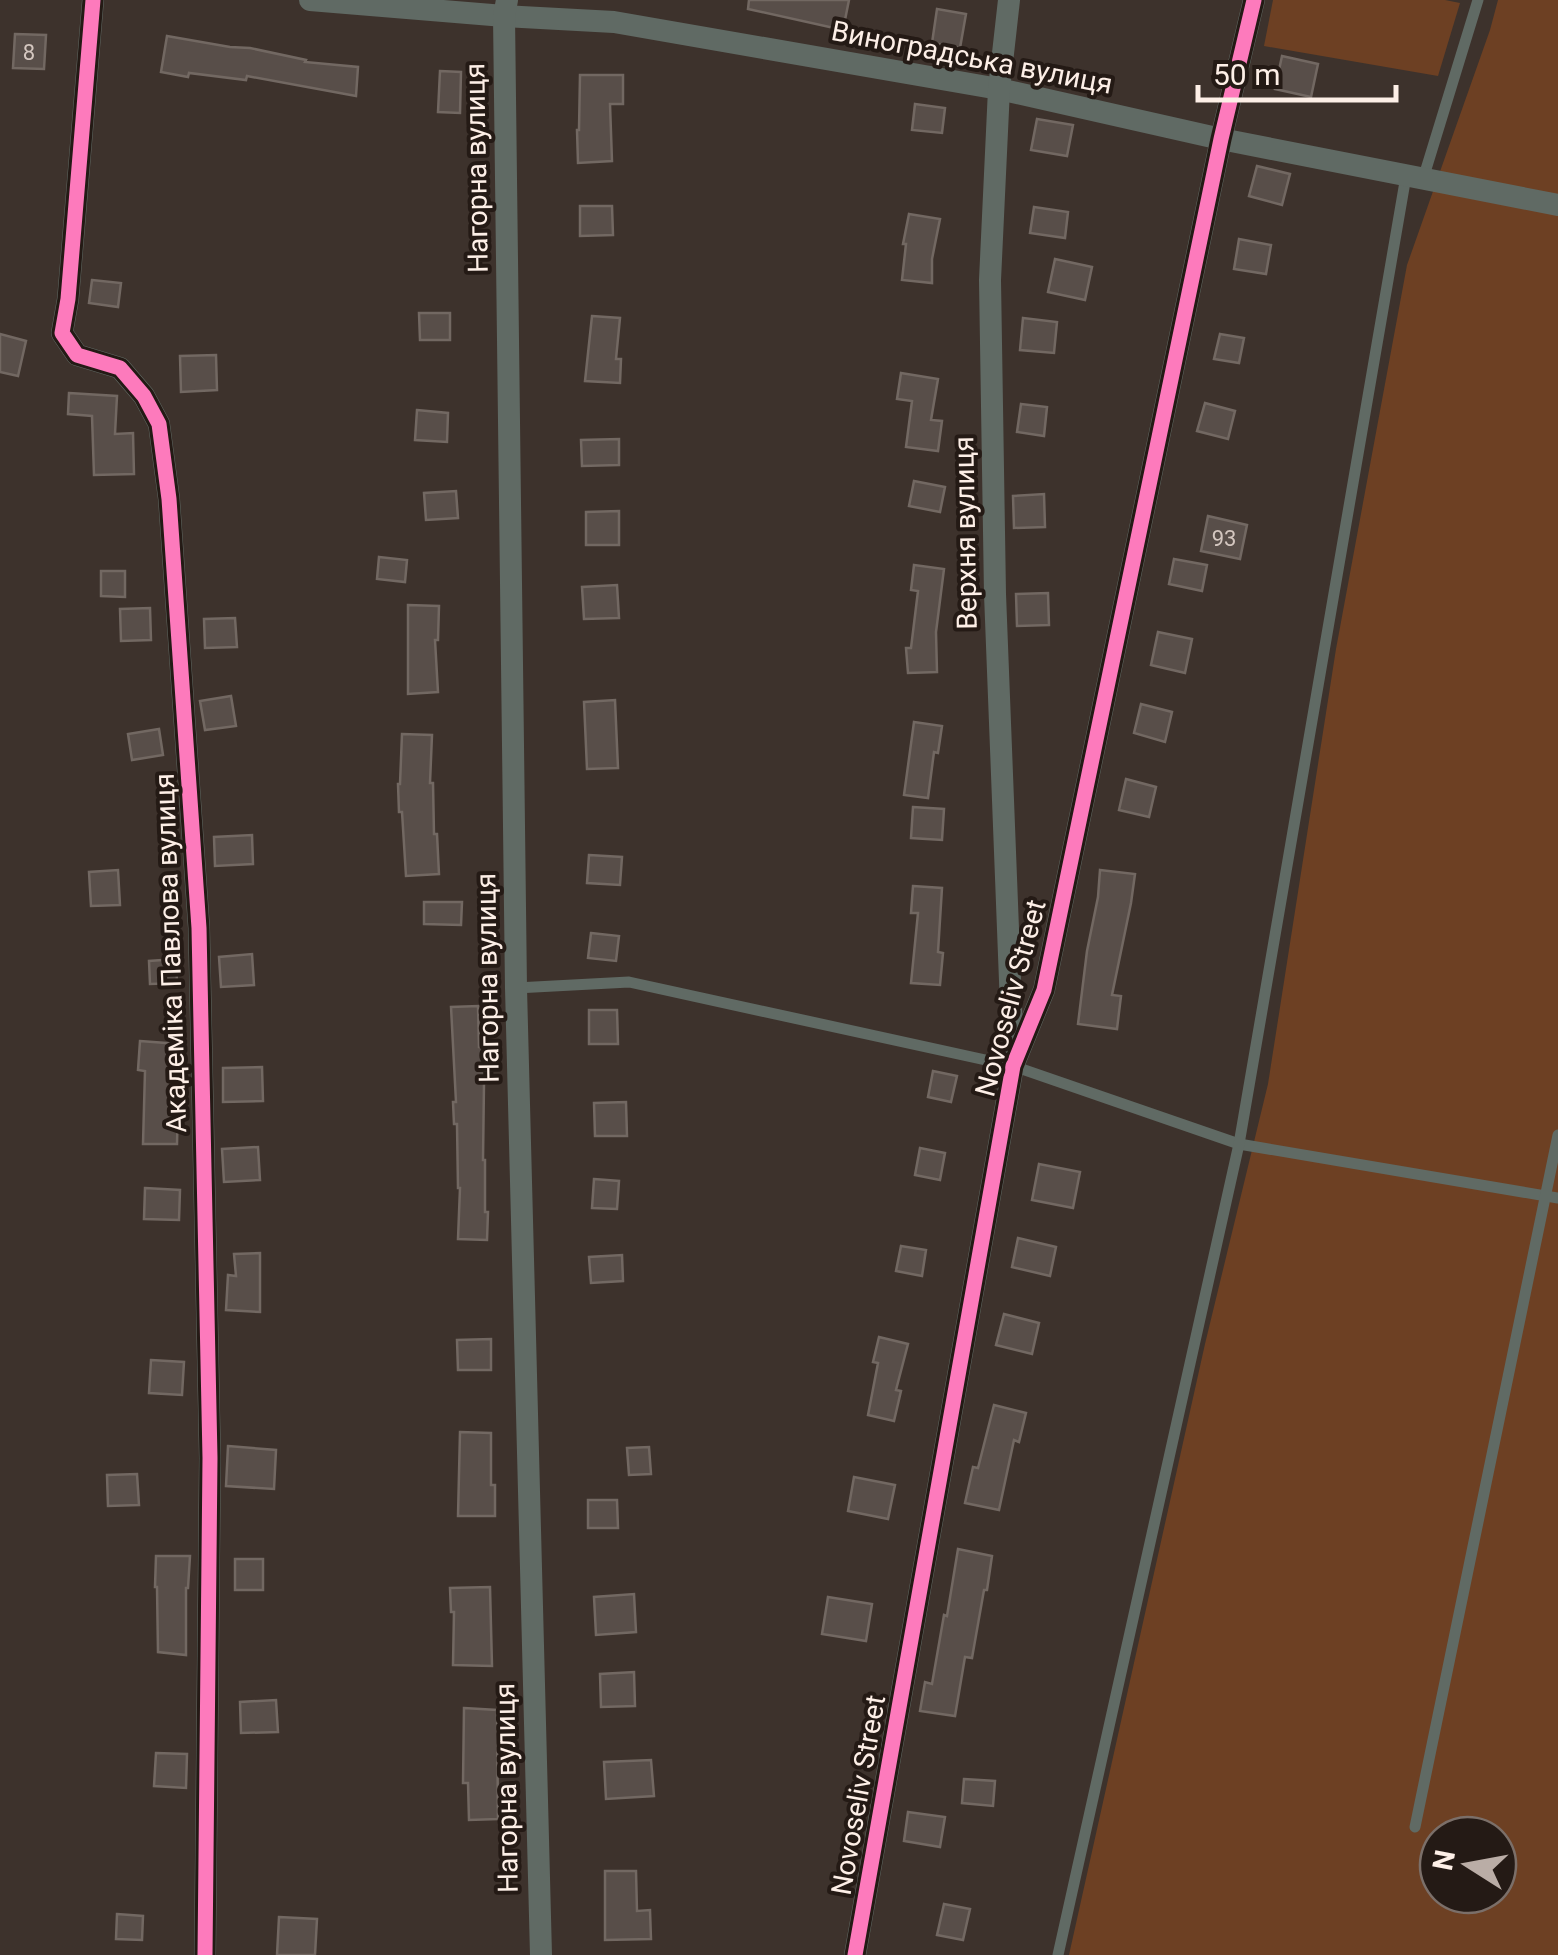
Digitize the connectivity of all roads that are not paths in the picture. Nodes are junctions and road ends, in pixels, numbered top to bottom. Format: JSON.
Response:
{"nodes":[{"id":1,"x":94,"y":0,"type":"edge"},
{"id":2,"x":310,"y":0,"type":"edge"},
{"id":3,"x":1009,"y":0,"type":"edge"},
{"id":4,"x":1254,"y":0,"type":"edge"},
{"id":5,"x":1478,"y":0,"type":"edge"},
{"id":6,"x":505,"y":8,"type":"edge"},
{"id":7,"x":998,"y":89,"type":"junction"},
{"id":8,"x":1221,"y":140,"type":"junction"},
{"id":9,"x":1414,"y":178,"type":"junction"},
{"id":10,"x":1558,"y":205,"type":"edge"},
{"id":11,"x":516,"y":988,"type":"junction"},
{"id":12,"x":1013,"y":1066,"type":"junction"},
{"id":13,"x":1558,"y":1135,"type":"edge"},
{"id":14,"x":1239,"y":1144,"type":"junction"},
{"id":15,"x":1551,"y":1197,"type":"edge"},
{"id":16,"x":1415,"y":1827,"type":"dead end"},
{"id":17,"x":205,"y":1955,"type":"edge"},
{"id":18,"x":541,"y":1955,"type":"edge"},
{"id":19,"x":855,"y":1955,"type":"edge"},
{"id":20,"x":1058,"y":1955,"type":"edge"}],
"edges":[{"from":1,"to":17,"type":"street","name":"Академіка Павлова вулиця"},
{"from":2,"to":6,"type":"street","name":"Виноградська вулиця"},
{"from":3,"to":7,"type":"street","name":"Верхня вулиця"},
{"from":4,"to":8,"type":"street","name":"Novoseliv Street"},
{"from":5,"to":9,"type":"lane"},
{"from":6,"to":7,"type":"street","name":"Виноградська вулиця"},
{"from":6,"to":11,"type":"street","name":"Нагорна вулиця"},
{"from":7,"to":8,"type":"street","name":"Виноградська вулиця"},
{"from":7,"to":12,"type":"street","name":"Верхня вулиця"},
{"from":8,"to":9,"type":"street","name":"Виноградська вулиця"},
{"from":8,"to":12,"type":"street","name":"Novoseliv Street"},
{"from":9,"to":10,"type":"street","name":"Виноградська вулиця"},
{"from":9,"to":14,"type":"lane"},
{"from":11,"to":12,"type":"lane"},
{"from":11,"to":18,"type":"street","name":"Нагорна вулиця"},
{"from":12,"to":14,"type":"lane"},
{"from":12,"to":19,"type":"street","name":"Novoseliv Street"},
{"from":13,"to":15,"type":"lane"},
{"from":14,"to":15,"type":"lane"},
{"from":14,"to":20,"type":"lane"},
{"from":15,"to":16,"type":"lane"}]}
